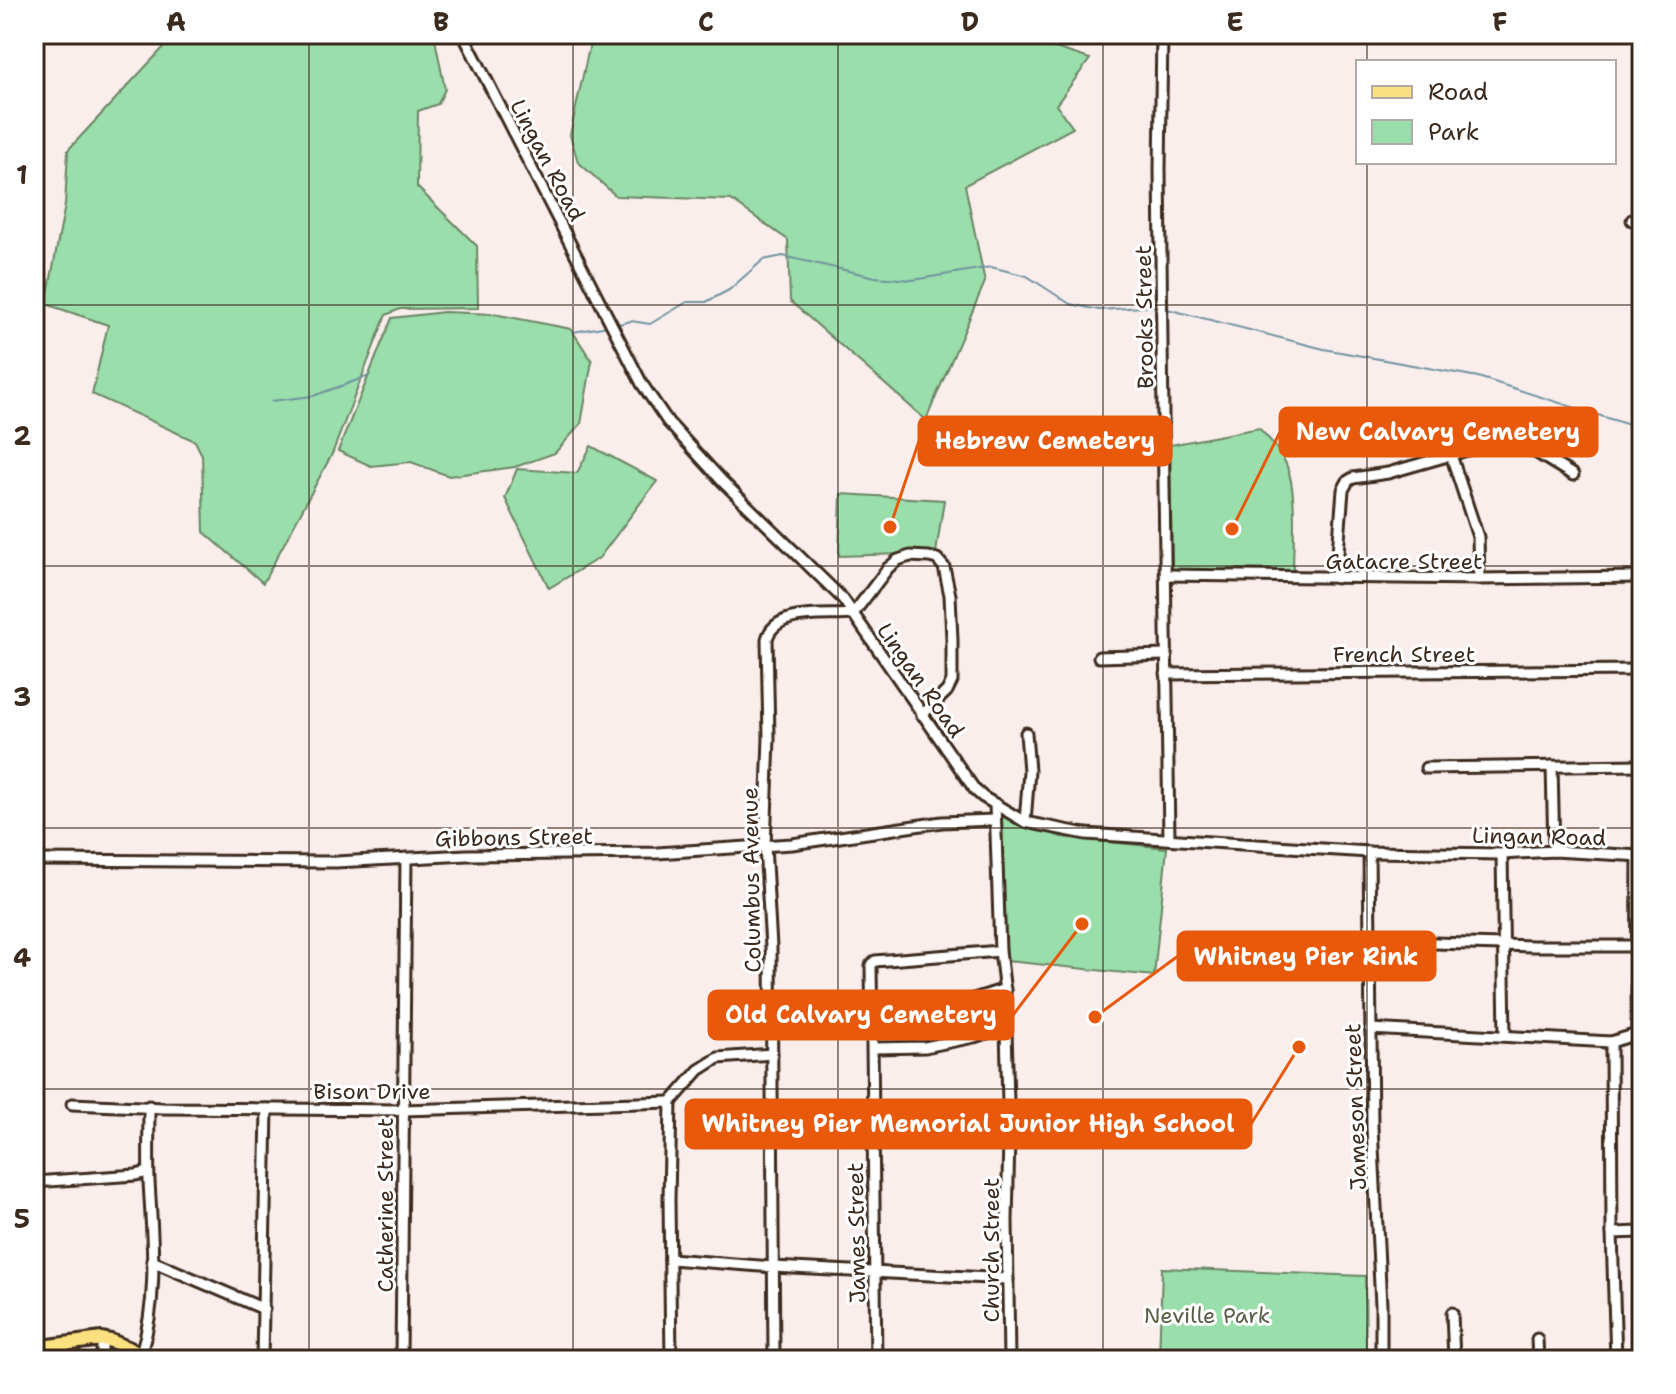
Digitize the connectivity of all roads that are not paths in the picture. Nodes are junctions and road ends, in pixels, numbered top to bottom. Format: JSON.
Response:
{"nodes":[{"id":1,"x":463,"y":34,"type":"edge"},
{"id":2,"x":1162,"y":34,"type":"edge"},
{"id":3,"x":1451,"y":455,"type":"junction"},
{"id":4,"x":1573,"y":475,"type":"dead end"},
{"id":5,"x":1166,"y":575,"type":"junction"},
{"id":6,"x":1642,"y":577,"type":"edge"},
{"id":7,"x":1336,"y":578,"type":"junction"},
{"id":8,"x":1479,"y":579,"type":"junction"},
{"id":9,"x":853,"y":614,"type":"junction"},
{"id":10,"x":1165,"y":655,"type":"junction"},
{"id":11,"x":1099,"y":657,"type":"dead end"},
{"id":12,"x":1642,"y":670,"type":"edge"},
{"id":13,"x":1166,"y":674,"type":"junction"},
{"id":14,"x":922,"y":715,"type":"junction"},
{"id":15,"x":1026,"y":733,"type":"dead end"},
{"id":16,"x":1642,"y":765,"type":"edge"},
{"id":17,"x":1552,"y":766,"type":"junction"},
{"id":18,"x":1426,"y":768,"type":"dead end"},
{"id":19,"x":995,"y":804,"type":"junction"},
{"id":20,"x":994,"y":820,"type":"junction"},
{"id":21,"x":1025,"y":822,"type":"junction"},
{"id":22,"x":1169,"y":839,"type":"junction"},
{"id":23,"x":765,"y":846,"type":"junction"},
{"id":24,"x":1554,"y":851,"type":"junction"},
{"id":25,"x":1369,"y":852,"type":"junction"},
{"id":26,"x":1502,"y":854,"type":"junction"},
{"id":27,"x":1640,"y":856,"type":"edge"},
{"id":28,"x":406,"y":858,"type":"junction"},
{"id":29,"x":34,"y":860,"type":"edge"},
{"id":30,"x":1369,"y":941,"type":"junction"},
{"id":31,"x":1504,"y":945,"type":"junction"},
{"id":32,"x":1639,"y":946,"type":"edge"},
{"id":33,"x":1000,"y":951,"type":"junction"},
{"id":34,"x":1005,"y":989,"type":"junction"},
{"id":35,"x":872,"y":1012,"type":"junction"},
{"id":36,"x":1005,"y":1027,"type":"junction"},
{"id":37,"x":1370,"y":1029,"type":"junction"},
{"id":38,"x":1639,"y":1034,"type":"edge"},
{"id":39,"x":1505,"y":1035,"type":"junction"},
{"id":40,"x":1611,"y":1042,"type":"junction"},
{"id":41,"x":873,"y":1048,"type":"junction"},
{"id":42,"x":772,"y":1054,"type":"junction"},
{"id":43,"x":671,"y":1102,"type":"junction"},
{"id":44,"x":72,"y":1104,"type":"dead end"},
{"id":45,"x":149,"y":1106,"type":"junction"},
{"id":46,"x":267,"y":1109,"type":"junction"},
{"id":47,"x":403,"y":1110,"type":"junction"},
{"id":48,"x":148,"y":1172,"type":"junction"},
{"id":49,"x":34,"y":1182,"type":"edge"},
{"id":50,"x":1642,"y":1232,"type":"edge"},
{"id":51,"x":1612,"y":1233,"type":"junction"},
{"id":52,"x":670,"y":1259,"type":"junction"},
{"id":53,"x":152,"y":1261,"type":"junction"},
{"id":54,"x":773,"y":1267,"type":"junction"},
{"id":55,"x":875,"y":1272,"type":"junction"},
{"id":56,"x":1008,"y":1279,"type":"junction"},
{"id":57,"x":264,"y":1309,"type":"junction"},
{"id":58,"x":1452,"y":1313,"type":"dead end"},
{"id":59,"x":34,"y":1326,"type":"edge"},
{"id":60,"x":102,"y":1339,"type":"junction"},
{"id":61,"x":1537,"y":1339,"type":"dead end"},
{"id":62,"x":35,"y":1352,"type":"edge"},
{"id":63,"x":141,"y":1353,"type":"junction"},
{"id":64,"x":102,"y":1360,"type":"edge"},
{"id":65,"x":157,"y":1360,"type":"edge"},
{"id":66,"x":262,"y":1360,"type":"edge"},
{"id":67,"x":401,"y":1360,"type":"edge"},
{"id":68,"x":671,"y":1360,"type":"edge"},
{"id":69,"x":774,"y":1360,"type":"edge"},
{"id":70,"x":876,"y":1360,"type":"edge"},
{"id":71,"x":1009,"y":1360,"type":"edge"},
{"id":72,"x":1381,"y":1360,"type":"edge"},
{"id":73,"x":1454,"y":1360,"type":"edge"},
{"id":74,"x":1538,"y":1360,"type":"edge"},
{"id":75,"x":1616,"y":1360,"type":"edge"}],
"edges":[{"from":1,"to":9,"type":"street","name":"Lingan Road"},
{"from":2,"to":5,"type":"street","name":"Brooks Street"},
{"from":3,"to":4,"type":"street"},
{"from":3,"to":7,"type":"street"},
{"from":3,"to":8,"type":"street"},
{"from":5,"to":7,"type":"street","name":"Gatacre Street"},
{"from":5,"to":10,"type":"street","name":"Brooks Street"},
{"from":6,"to":8,"type":"street","name":"Gatacre Street"},
{"from":7,"to":8,"type":"street","name":"Gatacre Street"},
{"from":9,"to":14,"type":"street","name":"Lingan Road"},
{"from":9,"to":14,"type":"street"},
{"from":9,"to":23,"type":"street","name":"Columbus Avenue"},
{"from":10,"to":11,"type":"street"},
{"from":10,"to":13,"type":"street","name":"Brooks Street"},
{"from":12,"to":13,"type":"street","name":"French Street"},
{"from":13,"to":22,"type":"street","name":"Brooks Street"},
{"from":14,"to":19,"type":"street","name":"Lingan Road"},
{"from":15,"to":21,"type":"street"},
{"from":16,"to":17,"type":"street"},
{"from":17,"to":18,"type":"street"},
{"from":17,"to":24,"type":"street"},
{"from":19,"to":20,"type":"street","name":"Church Street"},
{"from":19,"to":21,"type":"street","name":"Lingan Road"},
{"from":20,"to":23,"type":"street","name":"Gibbons Street"},
{"from":20,"to":33,"type":"street","name":"Church Street"},
{"from":21,"to":22,"type":"street","name":"Lingan Road"},
{"from":22,"to":25,"type":"street","name":"Lingan Road"},
{"from":23,"to":28,"type":"street","name":"Gibbons Street"},
{"from":23,"to":42,"type":"street","name":"Columbus Avenue"},
{"from":24,"to":26,"type":"street","name":"Lingan Road"},
{"from":24,"to":27,"type":"street","name":"Lingan Road"},
{"from":25,"to":26,"type":"street","name":"Lingan Road"},
{"from":25,"to":30,"type":"street","name":"Jameson Street"},
{"from":26,"to":31,"type":"street"},
{"from":27,"to":32,"type":"street"},
{"from":28,"to":29,"type":"street","name":"Gibbons Street"},
{"from":28,"to":47,"type":"street","name":"Catherine Street"},
{"from":30,"to":31,"type":"street"},
{"from":30,"to":37,"type":"street","name":"Jameson Street"},
{"from":31,"to":32,"type":"street"},
{"from":31,"to":39,"type":"street"},
{"from":32,"to":38,"type":"street"},
{"from":33,"to":34,"type":"street","name":"Church Street"},
{"from":33,"to":35,"type":"street","name":"James Street"},
{"from":34,"to":35,"type":"street"},
{"from":34,"to":36,"type":"street","name":"Church Street"},
{"from":35,"to":41,"type":"street","name":"James Street"},
{"from":36,"to":41,"type":"street"},
{"from":36,"to":56,"type":"street","name":"Church Street"},
{"from":37,"to":39,"type":"street"},
{"from":37,"to":72,"type":"street","name":"Jameson Street"},
{"from":38,"to":40,"type":"street"},
{"from":39,"to":40,"type":"street"},
{"from":40,"to":51,"type":"street"},
{"from":41,"to":55,"type":"street","name":"James Street"},
{"from":42,"to":43,"type":"street"},
{"from":42,"to":54,"type":"street","name":"Columbus Avenue"},
{"from":43,"to":47,"type":"street","name":"Bison Drive"},
{"from":43,"to":52,"type":"street"},
{"from":44,"to":45,"type":"street","name":"Bison Drive"},
{"from":45,"to":46,"type":"street","name":"Bison Drive"},
{"from":45,"to":48,"type":"street"},
{"from":46,"to":47,"type":"street","name":"Bison Drive"},
{"from":46,"to":57,"type":"street"},
{"from":47,"to":67,"type":"street","name":"Catherine Street"},
{"from":48,"to":49,"type":"street"},
{"from":48,"to":53,"type":"street"},
{"from":50,"to":51,"type":"street"},
{"from":51,"to":75,"type":"street"},
{"from":52,"to":54,"type":"street"},
{"from":52,"to":68,"type":"street"},
{"from":53,"to":57,"type":"street"},
{"from":53,"to":63,"type":"street"},
{"from":54,"to":55,"type":"street"},
{"from":54,"to":69,"type":"street","name":"Columbus Avenue"},
{"from":55,"to":56,"type":"street"},
{"from":55,"to":70,"type":"street","name":"James Street"},
{"from":56,"to":71,"type":"street","name":"Church Street"},
{"from":57,"to":66,"type":"street"},
{"from":58,"to":73,"type":"street"},
{"from":59,"to":62,"type":"street"},
{"from":60,"to":62,"type":"main road"},
{"from":60,"to":63,"type":"main road"},
{"from":60,"to":64,"type":"street"},
{"from":61,"to":74,"type":"street"},
{"from":63,"to":65,"type":"main road"}]}
